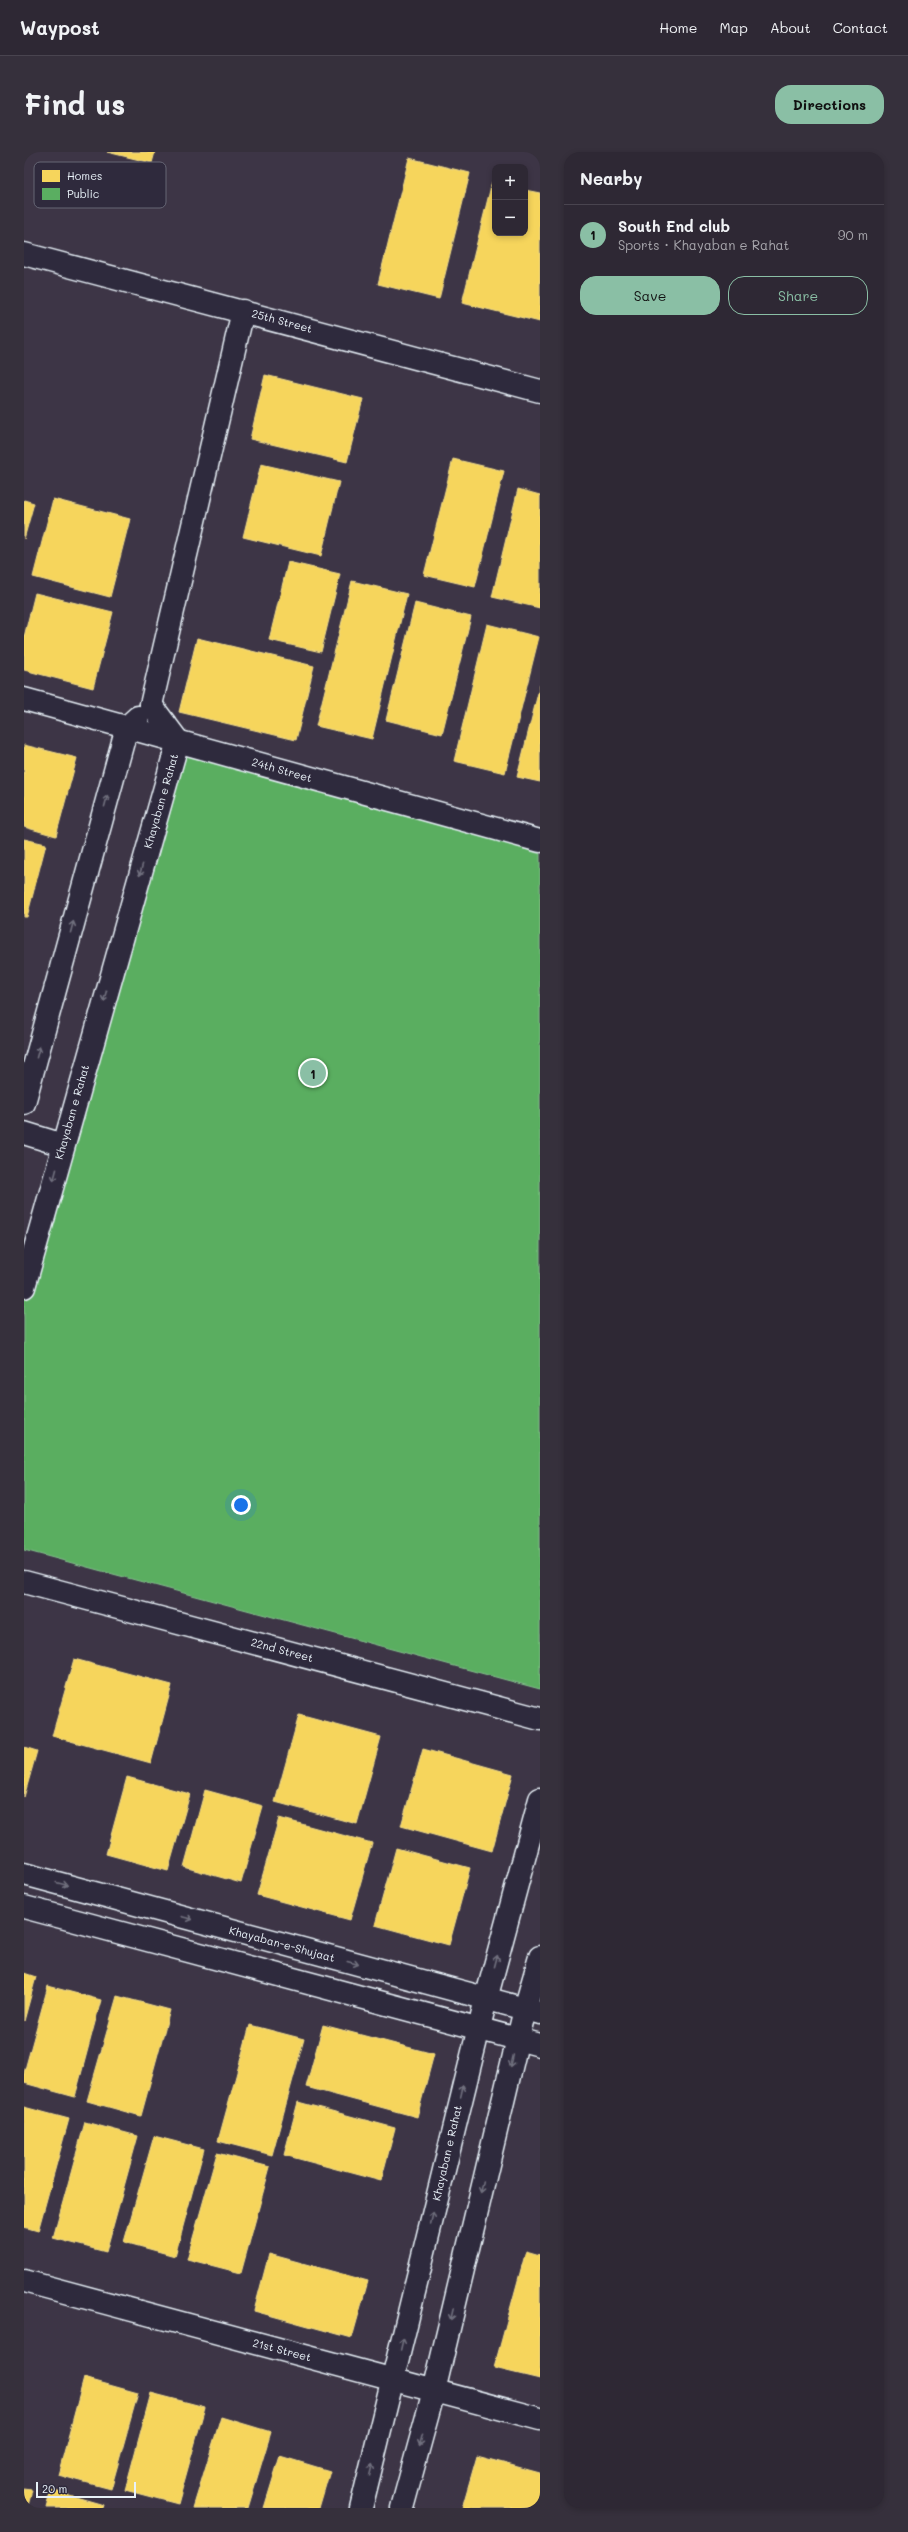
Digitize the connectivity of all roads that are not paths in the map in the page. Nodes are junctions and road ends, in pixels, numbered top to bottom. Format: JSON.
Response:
{"nodes":[{"id":1,"x":24,"y":254,"type":"edge"},
{"id":2,"x":243,"y":311,"type":"junction"},
{"id":3,"x":540,"y":391,"type":"edge"},
{"id":4,"x":24,"y":699,"type":"edge"},
{"id":5,"x":151,"y":705,"type":"junction"},
{"id":6,"x":127,"y":727,"type":"junction"},
{"id":7,"x":178,"y":741,"type":"junction"},
{"id":8,"x":540,"y":842,"type":"edge"},
{"id":9,"x":24,"y":1103,"type":"edge"},
{"id":10,"x":24,"y":1133,"type":"edge"},
{"id":11,"x":62,"y":1146,"type":"junction"},
{"id":12,"x":24,"y":1287,"type":"edge"},
{"id":13,"x":24,"y":1582,"type":"edge"},
{"id":14,"x":540,"y":1719,"type":"edge"},
{"id":15,"x":540,"y":1799,"type":"edge"},
{"id":16,"x":24,"y":1874,"type":"edge"},
{"id":17,"x":24,"y":1906,"type":"edge"},
{"id":18,"x":540,"y":1957,"type":"edge"},
{"id":19,"x":486,"y":1999,"type":"junction"},
{"id":20,"x":533,"y":2012,"type":"edge"},
{"id":21,"x":477,"y":2027,"type":"junction"},
{"id":22,"x":517,"y":2039,"type":"junction"},
{"id":23,"x":540,"y":2045,"type":"edge"},
{"id":24,"x":24,"y":2281,"type":"edge"},
{"id":25,"x":393,"y":2380,"type":"junction"},
{"id":26,"x":434,"y":2391,"type":"junction"},
{"id":27,"x":540,"y":2419,"type":"edge"},
{"id":28,"x":361,"y":2508,"type":"edge"},
{"id":29,"x":402,"y":2508,"type":"edge"}],
"edges":[{"from":1,"to":2,"type":"street","name":"25th Street"},
{"from":2,"to":3,"type":"street","name":"25th Street"},
{"from":2,"to":5,"type":"street"},
{"from":4,"to":6,"type":"street","name":"24th Street"},
{"from":5,"to":6,"type":"street"},
{"from":5,"to":7,"type":"street","name":"Khayaban e Rahat"},
{"from":6,"to":7,"type":"street","name":"24th Street"},
{"from":9,"to":6,"type":"street","one_way":true},
{"from":7,"to":8,"type":"street","name":"24th Street"},
{"from":7,"to":11,"type":"street","name":"Khayaban e Rahat","one_way":true},
{"from":10,"to":11,"type":"street"},
{"from":11,"to":12,"type":"street","name":"Khayaban e Rahat","one_way":true},
{"from":13,"to":14,"type":"street","name":"22nd Street"},
{"from":19,"to":15,"type":"street","name":"Khayaban e Rahat","one_way":true},
{"from":16,"to":19,"type":"street","name":"Khayaban-e-Shujaat","one_way":true},
{"from":17,"to":21,"type":"street"},
{"from":18,"to":20,"type":"street"},
{"from":19,"to":20,"type":"street","name":"Khayaban-e-Shujaat"},
{"from":19,"to":21,"type":"street","name":"Khayaban e Rahat"},
{"from":20,"to":22,"type":"street"},
{"from":21,"to":22,"type":"street"},
{"from":25,"to":21,"type":"street","name":"Khayaban e Rahat","one_way":true},
{"from":22,"to":23,"type":"street"},
{"from":22,"to":26,"type":"street","one_way":true},
{"from":24,"to":25,"type":"street","name":"21st Street"},
{"from":25,"to":26,"type":"street","name":"21st Street"},
{"from":28,"to":25,"type":"street","name":"Khayaban e Rahat","one_way":true},
{"from":26,"to":27,"type":"street","name":"21st Street"},
{"from":26,"to":29,"type":"street","one_way":true}]}
